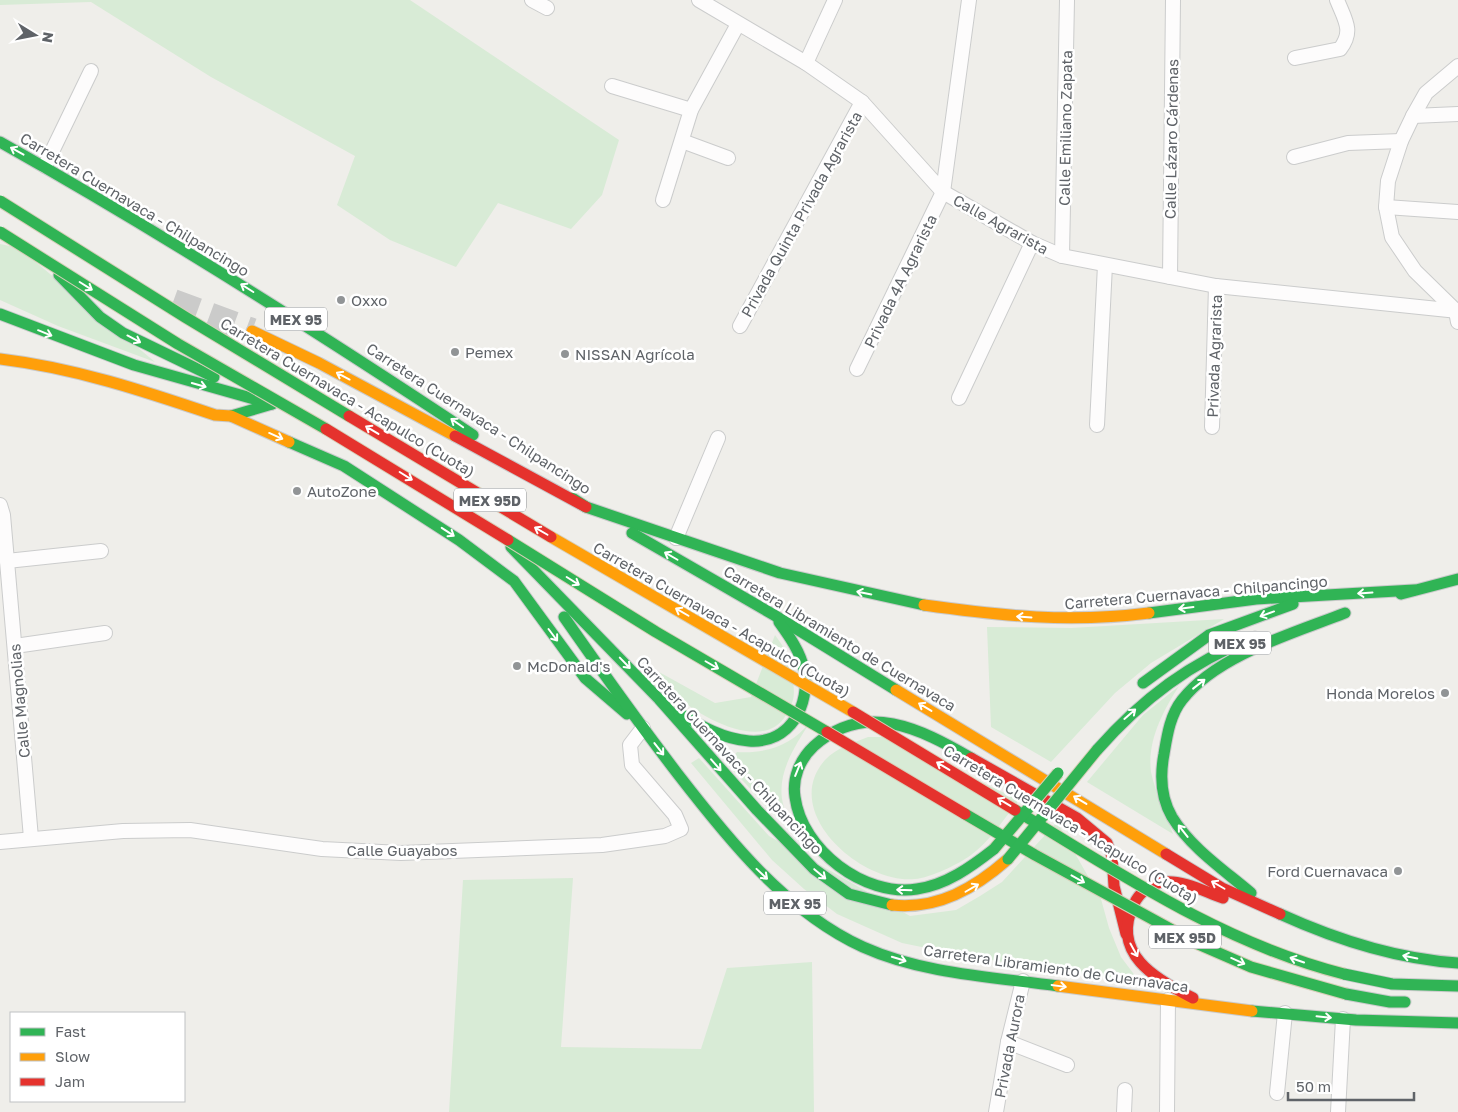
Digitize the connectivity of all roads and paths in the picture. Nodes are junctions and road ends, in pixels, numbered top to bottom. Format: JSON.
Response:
{"nodes":[{"id":1,"x":532,"y":0,"type":"edge"},
{"id":2,"x":699,"y":0,"type":"edge"},
{"id":3,"x":836,"y":0,"type":"edge"},
{"id":4,"x":969,"y":0,"type":"edge"},
{"id":5,"x":1067,"y":0,"type":"edge"},
{"id":6,"x":1337,"y":0,"type":"edge"},
{"id":7,"x":1169,"y":1,"type":"edge"},
{"id":8,"x":547,"y":8,"type":"dead end"},
{"id":9,"x":738,"y":24,"type":"junction"},
{"id":10,"x":1295,"y":58,"type":"dead end"},
{"id":11,"x":806,"y":63,"type":"junction"},
{"id":12,"x":1458,"y":66,"type":"edge"},
{"id":13,"x":91,"y":72,"type":"dead end"},
{"id":14,"x":612,"y":86,"type":"dead end"},
{"id":15,"x":862,"y":102,"type":"junction"},
{"id":16,"x":691,"y":110,"type":"junction"},
{"id":17,"x":1458,"y":114,"type":"edge"},
{"id":18,"x":1413,"y":116,"type":"junction"},
{"id":19,"x":1401,"y":140,"type":"junction"},
{"id":20,"x":682,"y":141,"type":"junction"},
{"id":21,"x":0,"y":142,"type":"edge"},
{"id":22,"x":1294,"y":157,"type":"dead end"},
{"id":23,"x":728,"y":158,"type":"dead end"},
{"id":24,"x":44,"y":166,"type":"junction"},
{"id":25,"x":943,"y":192,"type":"junction"},
{"id":26,"x":663,"y":200,"type":"dead end"},
{"id":27,"x":0,"y":203,"type":"edge"},
{"id":28,"x":1386,"y":206,"type":"junction"},
{"id":29,"x":1458,"y":212,"type":"edge"},
{"id":30,"x":20,"y":232,"type":"junction"},
{"id":31,"x":2,"y":233,"type":"edge"},
{"id":32,"x":1032,"y":243,"type":"junction"},
{"id":33,"x":1062,"y":256,"type":"junction"},
{"id":34,"x":1105,"y":265,"type":"junction"},
{"id":35,"x":1170,"y":277,"type":"junction"},
{"id":36,"x":1216,"y":286,"type":"junction"},
{"id":37,"x":0,"y":314,"type":"edge"},
{"id":38,"x":1457,"y":315,"type":"edge"},
{"id":39,"x":740,"y":326,"type":"dead end"},
{"id":40,"x":252,"y":331,"type":"tunnel mouth"},
{"id":41,"x":0,"y":359,"type":"edge"},
{"id":42,"x":857,"y":369,"type":"dead end"},
{"id":43,"x":959,"y":398,"type":"dead end"},
{"id":44,"x":272,"y":404,"type":"junction"},
{"id":45,"x":231,"y":416,"type":"junction"},
{"id":46,"x":1097,"y":425,"type":"dead end"},
{"id":47,"x":1212,"y":427,"type":"dead end"},
{"id":48,"x":718,"y":438,"type":"dead end"},
{"id":49,"x":0,"y":505,"type":"edge"},
{"id":50,"x":586,"y":507,"type":"junction"},
{"id":51,"x":676,"y":538,"type":"junction"},
{"id":52,"x":100,"y":551,"type":"dead end"},
{"id":53,"x":7,"y":561,"type":"junction"},
{"id":54,"x":528,"y":567,"type":"junction"},
{"id":55,"x":1458,"y":579,"type":"edge"},
{"id":56,"x":1414,"y":590,"type":"junction"},
{"id":57,"x":1312,"y":597,"type":"junction"},
{"id":58,"x":1374,"y":604,"type":"dead end"},
{"id":59,"x":1359,"y":609,"type":"dead end"},
{"id":60,"x":1345,"y":613,"type":"junction"},
{"id":61,"x":774,"y":615,"type":"junction"},
{"id":62,"x":106,"y":633,"type":"dead end"},
{"id":63,"x":14,"y":646,"type":"junction"},
{"id":64,"x":1133,"y":691,"type":"dead end"},
{"id":65,"x":661,"y":701,"type":"junction"},
{"id":66,"x":642,"y":728,"type":"junction"},
{"id":67,"x":1066,"y":763,"type":"dead end"},
{"id":68,"x":31,"y":838,"type":"junction"},
{"id":69,"x":0,"y":842,"type":"edge"},
{"id":70,"x":1271,"y":910,"type":"junction"},
{"id":71,"x":1310,"y":928,"type":"junction"},
{"id":72,"x":1126,"y":934,"type":"junction"},
{"id":73,"x":1458,"y":963,"type":"edge"},
{"id":74,"x":1023,"y":981,"type":"junction"},
{"id":75,"x":1453,"y":986,"type":"edge"},
{"id":76,"x":1168,"y":1000,"type":"junction"},
{"id":77,"x":1417,"y":1002,"type":"dead end"},
{"id":78,"x":1206,"y":1005,"type":"junction"},
{"id":79,"x":1286,"y":1013,"type":"junction"},
{"id":80,"x":1343,"y":1019,"type":"junction"},
{"id":81,"x":1458,"y":1023,"type":"edge"},
{"id":82,"x":1008,"y":1042,"type":"junction"},
{"id":83,"x":1067,"y":1065,"type":"dead end"},
{"id":84,"x":1125,"y":1090,"type":"dead end"},
{"id":85,"x":1277,"y":1093,"type":"dead end"},
{"id":86,"x":996,"y":1112,"type":"edge"},
{"id":87,"x":1124,"y":1112,"type":"edge"},
{"id":88,"x":1167,"y":1112,"type":"edge"},
{"id":89,"x":1338,"y":1112,"type":"edge"}],
"edges":[{"from":1,"to":8,"type":"street"},
{"from":2,"to":9,"type":"street","name":"Calle Agrarista"},
{"from":3,"to":11,"type":"street"},
{"from":4,"to":25,"type":"street","name":"Privada 4A Agrarista"},
{"from":5,"to":33,"type":"street","name":"Calle Emiliano Zapata"},
{"from":6,"to":10,"type":"street"},
{"from":7,"to":35,"type":"street","name":"Calle Lázaro Cárdenas"},
{"from":9,"to":11,"type":"street","name":"Calle Agrarista"},
{"from":9,"to":16,"type":"street"},
{"from":11,"to":15,"type":"street","name":"Calle Agrarista"},
{"from":12,"to":18,"type":"street"},
{"from":13,"to":24,"type":"street"},
{"from":14,"to":16,"type":"street"},
{"from":15,"to":25,"type":"street","name":"Calle Agrarista"},
{"from":15,"to":39,"type":"street","name":"Privada Quinta Privada Agrarista"},
{"from":16,"to":20,"type":"street"},
{"from":17,"to":18,"type":"street"},
{"from":18,"to":19,"type":"street"},
{"from":19,"to":22,"type":"street"},
{"from":19,"to":28,"type":"street"},
{"from":20,"to":23,"type":"street"},
{"from":20,"to":26,"type":"street"},
{"from":24,"to":21,"type":"main road","name":"Carretera Cuernavaca - Chilpancingo","number":"MEX 95","one_way":true},
{"from":50,"to":24,"type":"main road","name":"Carretera Cuernavaca - Chilpancingo","number":"MEX 95","one_way":true},
{"from":25,"to":32,"type":"street","name":"Calle Agrarista"},
{"from":25,"to":42,"type":"street","name":"Privada 4A Agrarista"},
{"from":27,"to":30,"type":"main road","name":"Carretera Cuernavaca - Chilpancingo","number":"MEX 95"},
{"from":75,"to":27,"type":"main road","name":"Carretera Cuernavaca - Acapulco (Cuota)","number":"MEX 95D","one_way":true,"bridge":true},
{"from":28,"to":29,"type":"street"},
{"from":28,"to":38,"type":"street"},
{"from":30,"to":31,"type":"main road"},
{"from":30,"to":44,"type":"main road","name":"Carretera Cuernavaca - Chilpancingo","number":"MEX 95","one_way":true},
{"from":31,"to":77,"type":"main road","number":"MEX 95D","one_way":true,"bridge":true},
{"from":32,"to":33,"type":"street","name":"Calle Agrarista"},
{"from":32,"to":43,"type":"street"},
{"from":33,"to":34,"type":"street","name":"Calle Agrarista"},
{"from":34,"to":35,"type":"street","name":"Calle Agrarista"},
{"from":34,"to":46,"type":"street"},
{"from":35,"to":36,"type":"street","name":"Calle Agrarista"},
{"from":36,"to":38,"type":"street","name":"Calle Agrarista"},
{"from":36,"to":47,"type":"street","name":"Privada Agrarista"},
{"from":37,"to":44,"type":"main road","one_way":true},
{"from":50,"to":40,"type":"main road","one_way":true},
{"from":41,"to":45,"type":"main road"},
{"from":44,"to":45,"type":"main road"},
{"from":44,"to":54,"type":"main road","name":"Carretera Cuernavaca - Chilpancingo","number":"MEX 95"},
{"from":45,"to":66,"type":"main road","one_way":true},
{"from":48,"to":51,"type":"street"},
{"from":49,"to":53,"type":"street","name":"Calle Magnolias"},
{"from":50,"to":51,"type":"main road","name":"Carretera Cuernavaca - Chilpancingo","number":"MEX 95"},
{"from":61,"to":50,"type":"main road","name":"Carretera Libramiento de Cuernavaca","number":"MEX 95","one_way":true},
{"from":57,"to":51,"type":"main road","name":"Carretera Cuernavaca - Chilpancingo","number":"MEX 95","one_way":true},
{"from":52,"to":53,"type":"street"},
{"from":53,"to":63,"type":"street","name":"Calle Magnolias"},
{"from":54,"to":65,"type":"main road","name":"Carretera Cuernavaca - Chilpancingo","number":"MEX 95","one_way":true},
{"from":54,"to":66,"type":"main road","name":"Carretera Libramiento de Cuernavaca","number":"MEX 95"},
{"from":55,"to":56,"type":"main road","number":"MEX 95"},
{"from":56,"to":57,"type":"main road","name":"Carretera Cuernavaca - Chilpancingo","number":"MEX 95","one_way":true},
{"from":56,"to":58,"type":"main road","number":"MEX 95"},
{"from":57,"to":64,"type":"main road","one_way":true},
{"from":59,"to":60,"type":"main road","name":"Carretera Cuernavaca - Chilpancingo","number":"MEX 95"},
{"from":65,"to":60,"type":"main road","name":"Carretera Cuernavaca - Chilpancingo","number":"MEX 95","one_way":true,"bridge":true},
{"from":70,"to":60,"type":"main road","one_way":true},
{"from":61,"to":65,"type":"main road"},
{"from":70,"to":61,"type":"main road","name":"Carretera Libramiento de Cuernavaca","number":"MEX 95","one_way":true},
{"from":62,"to":63,"type":"street"},
{"from":63,"to":68,"type":"street","name":"Calle Magnolias"},
{"from":66,"to":68,"type":"street","name":"Calle Guayabos"},
{"from":66,"to":74,"type":"main road","name":"Carretera Libramiento de Cuernavaca","number":"MEX 95","one_way":true},
{"from":67,"to":72,"type":"main road","one_way":true,"bridge":true},
{"from":68,"to":69,"type":"street","name":"Calle Guayabos"},
{"from":70,"to":71,"type":"main road","name":"Carretera Libramiento de Cuernavaca","number":"MEX 95"},
{"from":71,"to":72,"type":"main road"},
{"from":73,"to":71,"type":"main road","name":"Carretera Libramiento de Cuernavaca","number":"MEX 95","one_way":true},
{"from":72,"to":78,"type":"main road","one_way":true},
{"from":74,"to":76,"type":"main road","name":"Carretera Libramiento de Cuernavaca","number":"MEX 95","one_way":true},
{"from":74,"to":82,"type":"street","name":"Privada Aurora"},
{"from":76,"to":78,"type":"main road","name":"Carretera Libramiento de Cuernavaca","number":"MEX 95"},
{"from":76,"to":88,"type":"street"},
{"from":78,"to":79,"type":"main road","name":"Carretera Libramiento de Cuernavaca","number":"MEX 95"},
{"from":79,"to":80,"type":"main road","name":"Carretera Libramiento de Cuernavaca","number":"MEX 95","one_way":true},
{"from":79,"to":85,"type":"street"},
{"from":80,"to":81,"type":"main road","name":"Carretera Libramiento de Cuernavaca","number":"MEX 95"},
{"from":80,"to":89,"type":"street"},
{"from":82,"to":83,"type":"street"},
{"from":82,"to":86,"type":"street","name":"Privada Aurora"},
{"from":84,"to":87,"type":"street"}]}
